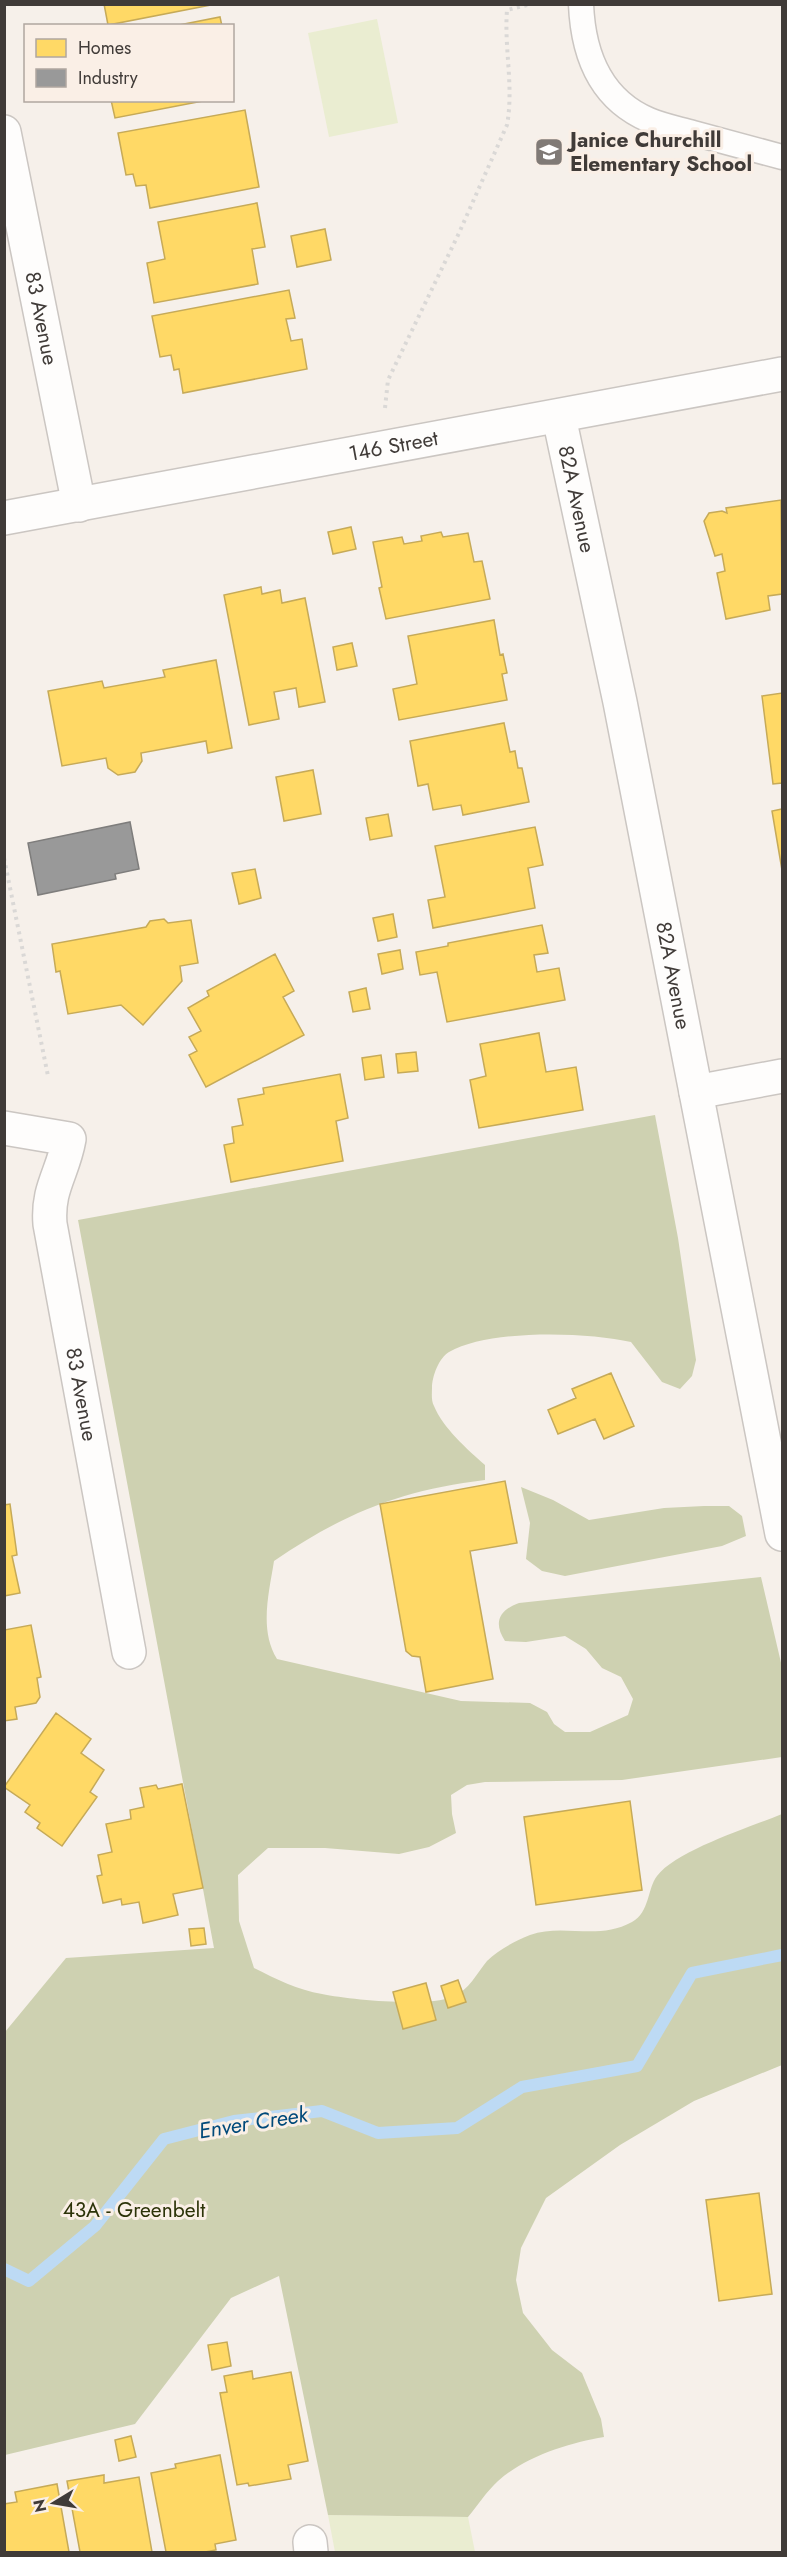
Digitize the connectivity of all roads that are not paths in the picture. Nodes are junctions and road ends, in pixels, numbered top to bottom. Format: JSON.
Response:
{"nodes":[{"id":1,"x":581,"y":4,"type":"edge"},
{"id":2,"x":4,"y":132,"type":"edge"},
{"id":3,"x":783,"y":157,"type":"edge"},
{"id":4,"x":783,"y":374,"type":"edge"},
{"id":5,"x":560,"y":417,"type":"junction"},
{"id":6,"x":79,"y":505,"type":"junction"},
{"id":7,"x":4,"y":518,"type":"edge"},
{"id":8,"x":783,"y":1076,"type":"edge"},
{"id":9,"x":696,"y":1092,"type":"junction"},
{"id":10,"x":4,"y":1128,"type":"edge"},
{"id":11,"x":783,"y":1534,"type":"edge"},
{"id":12,"x":129,"y":1652,"type":"dead end"}],
"edges":[{"from":1,"to":3,"type":"lane"},
{"from":2,"to":6,"type":"street","name":"83 Avenue"},
{"from":4,"to":5,"type":"street","name":"146 Street"},
{"from":5,"to":6,"type":"street","name":"146 Street"},
{"from":5,"to":9,"type":"street","name":"82A Avenue"},
{"from":6,"to":7,"type":"street","name":"146 Street"},
{"from":8,"to":9,"type":"street"},
{"from":9,"to":11,"type":"street","name":"82A Avenue"},
{"from":10,"to":12,"type":"street","name":"83 Avenue"}]}
